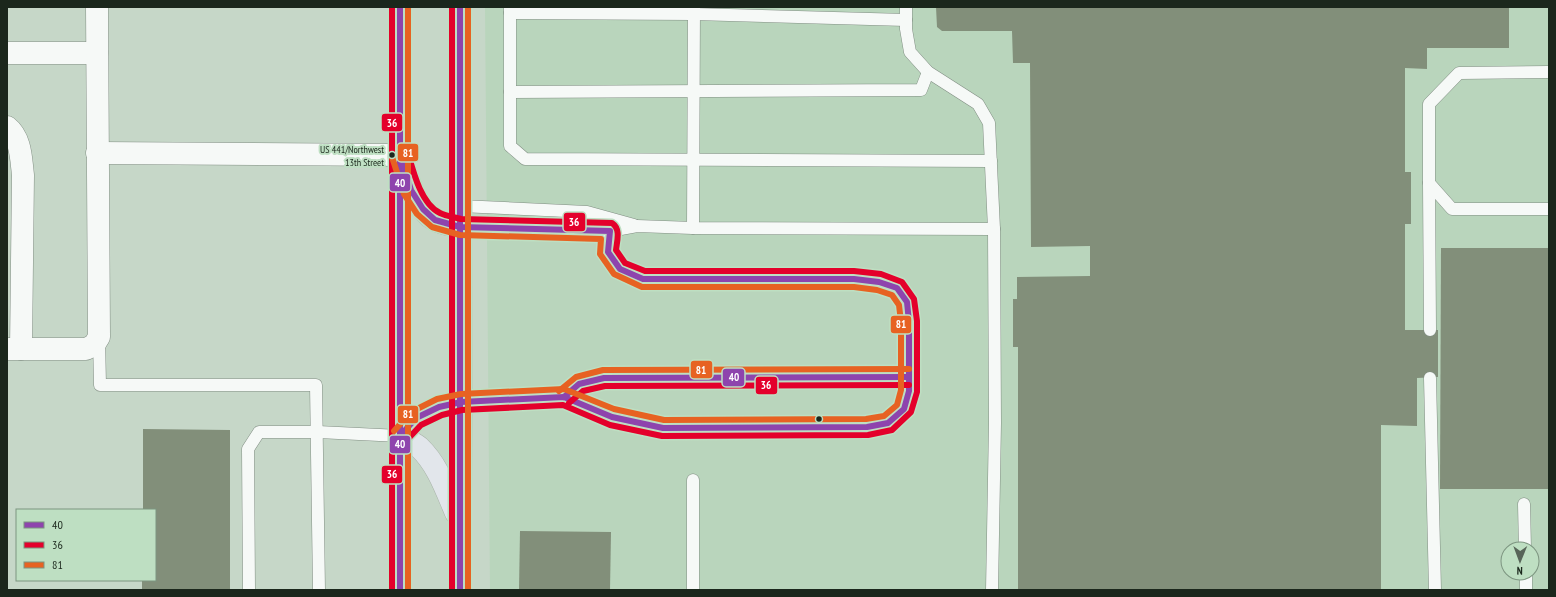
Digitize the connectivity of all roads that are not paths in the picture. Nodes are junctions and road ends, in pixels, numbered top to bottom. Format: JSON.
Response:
{"nodes":[{"id":1,"x":97,"y":7,"type":"edge"},
{"id":2,"x":400,"y":7,"type":"edge"},
{"id":3,"x":460,"y":7,"type":"edge"},
{"id":4,"x":906,"y":7,"type":"edge"},
{"id":5,"x":510,"y":10,"type":"edge"},
{"id":6,"x":694,"y":11,"type":"edge"},
{"id":7,"x":906,"y":20,"type":"junction"},
{"id":8,"x":7,"y":53,"type":"edge"},
{"id":9,"x":97,"y":53,"type":"junction"},
{"id":10,"x":928,"y":72,"type":"junction"},
{"id":11,"x":1549,"y":72,"type":"edge"},
{"id":12,"x":510,"y":92,"type":"junction"},
{"id":13,"x":694,"y":92,"type":"junction"},
{"id":14,"x":7,"y":127,"type":"edge"},
{"id":15,"x":97,"y":153,"type":"junction"},
{"id":16,"x":400,"y":155,"type":"junction"},
{"id":17,"x":693,"y":161,"type":"junction"},
{"id":18,"x":991,"y":161,"type":"junction"},
{"id":19,"x":1429,"y":183,"type":"junction"},
{"id":20,"x":1549,"y":209,"type":"edge"},
{"id":21,"x":460,"y":217,"type":"junction"},
{"id":22,"x":637,"y":226,"type":"junction"},
{"id":23,"x":693,"y":228,"type":"junction"},
{"id":24,"x":994,"y":229,"type":"junction"},
{"id":25,"x":610,"y":231,"type":"junction"},
{"id":26,"x":1430,"y":330,"type":"dead end"},
{"id":27,"x":99,"y":337,"type":"junction"},
{"id":28,"x":14,"y":349,"type":"edge"},
{"id":29,"x":909,"y":377,"type":"junction"},
{"id":30,"x":1430,"y":378,"type":"dead end"},
{"id":31,"x":564,"y":397,"type":"junction"},
{"id":32,"x":461,"y":402,"type":"junction"},
{"id":33,"x":318,"y":432,"type":"junction"},
{"id":34,"x":400,"y":436,"type":"junction"},
{"id":35,"x":693,"y":480,"type":"dead end"},
{"id":36,"x":1524,"y":504,"type":"dead end"},
{"id":37,"x":460,"y":524,"type":"junction"},
{"id":38,"x":1525,"y":541,"type":"edge"},
{"id":39,"x":249,"y":590,"type":"edge"},
{"id":40,"x":319,"y":590,"type":"edge"},
{"id":41,"x":400,"y":590,"type":"edge"},
{"id":42,"x":460,"y":590,"type":"edge"},
{"id":43,"x":693,"y":590,"type":"edge"},
{"id":44,"x":992,"y":590,"type":"edge"},
{"id":45,"x":1435,"y":590,"type":"edge"}],
"edges":[{"from":1,"to":9,"type":"street"},
{"from":2,"to":16,"type":"main road"},
{"from":3,"to":21,"type":"main road"},
{"from":4,"to":7,"type":"lane"},
{"from":5,"to":6,"type":"lane"},
{"from":5,"to":12,"type":"lane"},
{"from":6,"to":7,"type":"lane"},
{"from":6,"to":13,"type":"lane"},
{"from":7,"to":10,"type":"lane"},
{"from":8,"to":9,"type":"street"},
{"from":9,"to":15,"type":"street"},
{"from":10,"to":13,"type":"lane"},
{"from":10,"to":18,"type":"lane"},
{"from":11,"to":19,"type":"lane"},
{"from":12,"to":13,"type":"lane"},
{"from":12,"to":17,"type":"lane"},
{"from":13,"to":17,"type":"lane"},
{"from":14,"to":28,"type":"street"},
{"from":15,"to":16,"type":"street"},
{"from":15,"to":27,"type":"street"},
{"from":16,"to":21,"type":"main road"},
{"from":16,"to":34,"type":"main road"},
{"from":17,"to":18,"type":"lane"},
{"from":17,"to":23,"type":"lane"},
{"from":18,"to":24,"type":"lane"},
{"from":19,"to":20,"type":"lane"},
{"from":19,"to":26,"type":"lane"},
{"from":21,"to":22,"type":"lane"},
{"from":21,"to":25,"type":"lane"},
{"from":21,"to":32,"type":"main road"},
{"from":22,"to":23,"type":"lane"},
{"from":22,"to":25,"type":"lane"},
{"from":23,"to":24,"type":"lane"},
{"from":24,"to":44,"type":"lane"},
{"from":25,"to":29,"type":"lane"},
{"from":27,"to":28,"type":"street"},
{"from":27,"to":33,"type":"lane"},
{"from":29,"to":31,"type":"lane"},
{"from":29,"to":31,"type":"lane"},
{"from":30,"to":45,"type":"lane"},
{"from":31,"to":32,"type":"lane"},
{"from":32,"to":34,"type":"main road"},
{"from":32,"to":37,"type":"main road"},
{"from":33,"to":34,"type":"lane"},
{"from":33,"to":39,"type":"lane"},
{"from":33,"to":40,"type":"lane"},
{"from":34,"to":37,"type":"main road"},
{"from":34,"to":41,"type":"main road"},
{"from":35,"to":43,"type":"lane"},
{"from":36,"to":38,"type":"lane"},
{"from":37,"to":42,"type":"main road"}]}
